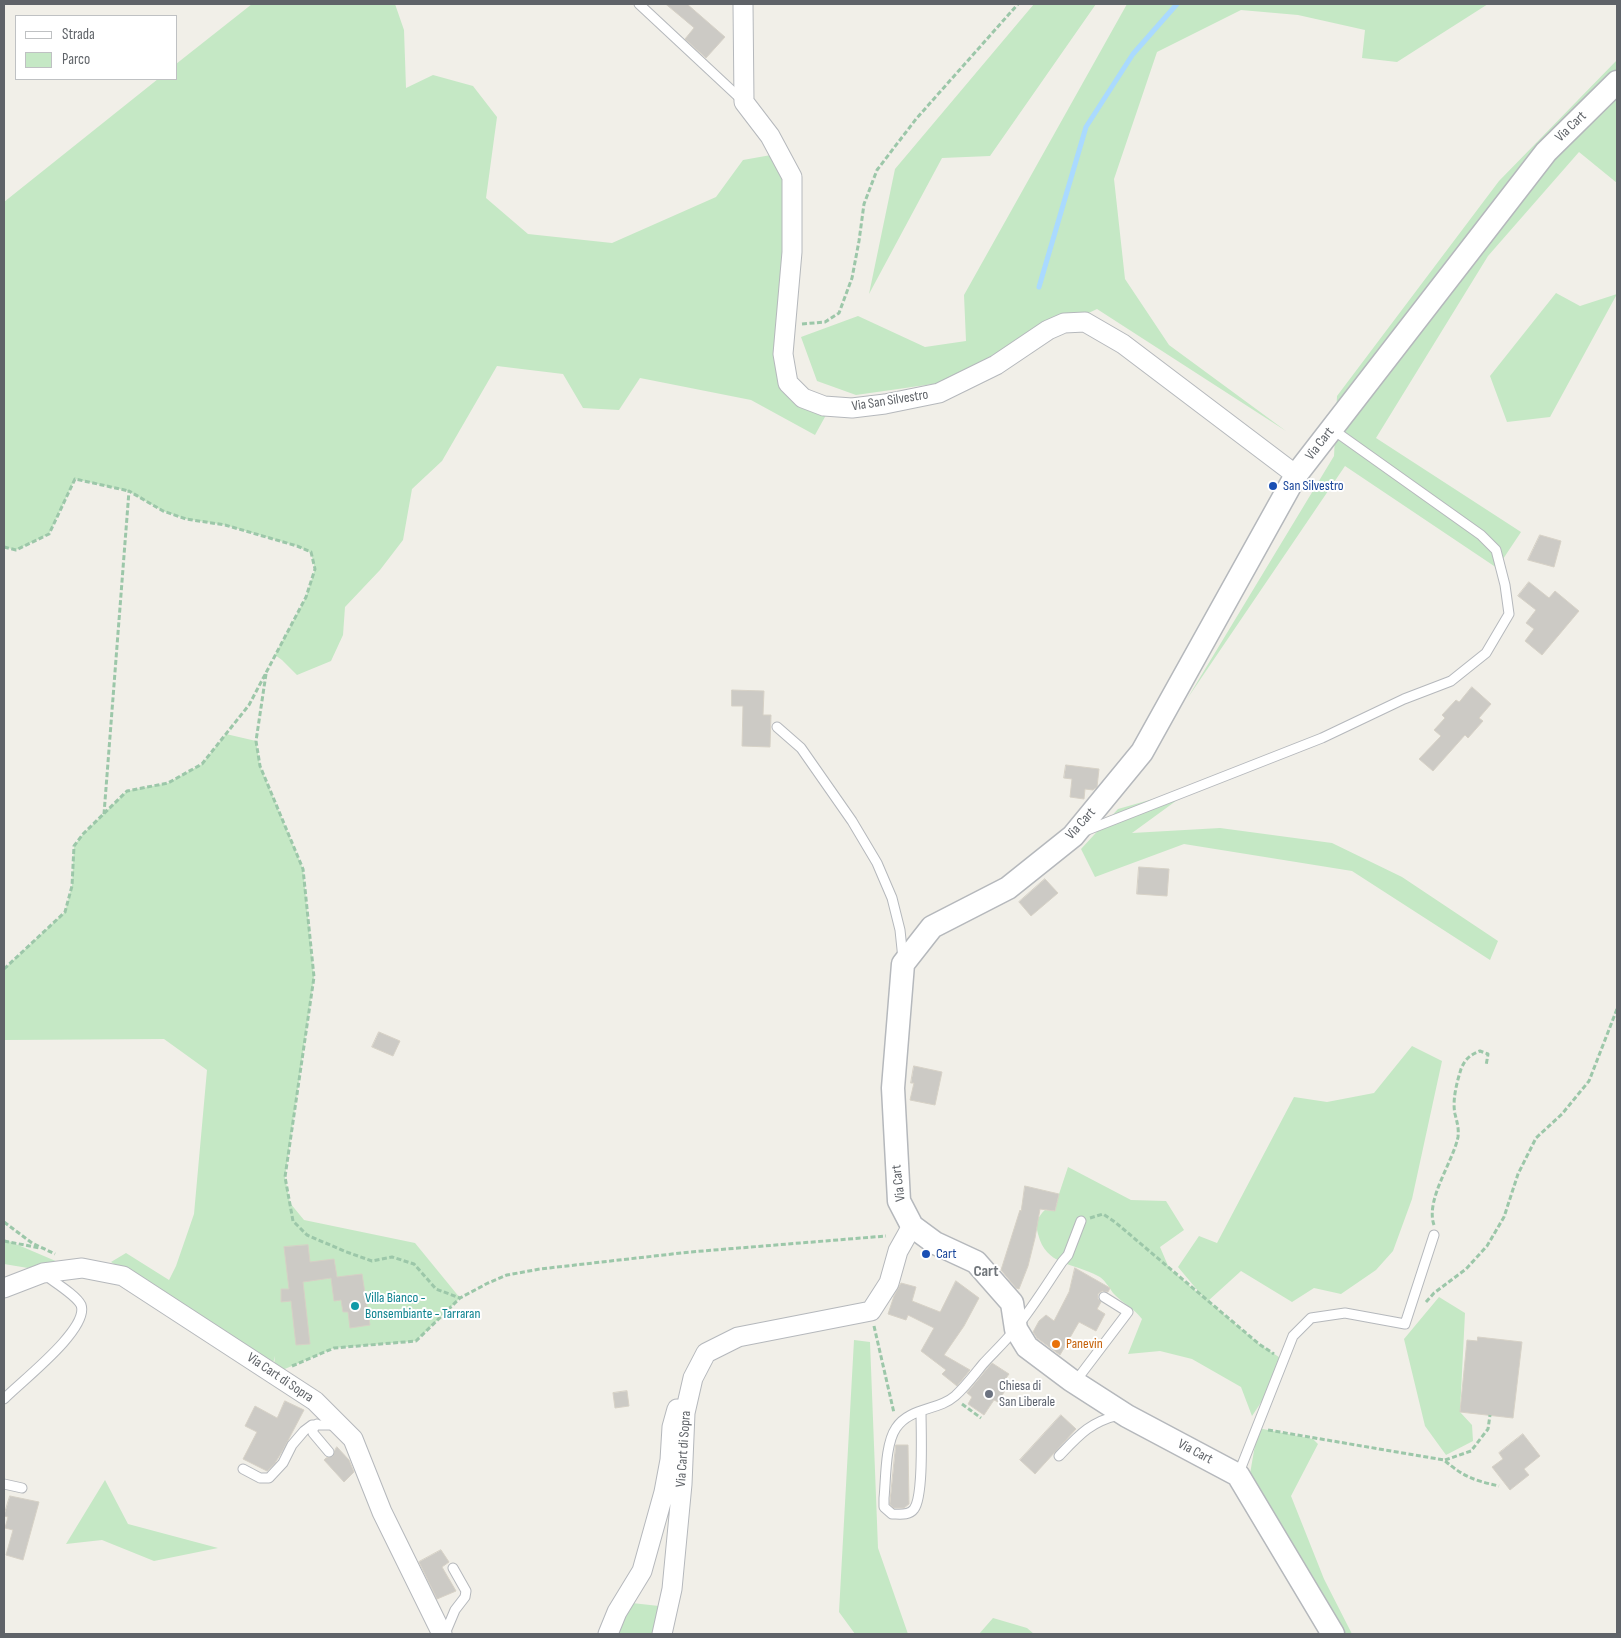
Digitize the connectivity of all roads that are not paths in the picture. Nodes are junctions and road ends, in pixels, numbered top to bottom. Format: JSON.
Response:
{"nodes":[{"id":1,"x":639,"y":4,"type":"edge"},
{"id":2,"x":743,"y":4,"type":"edge"},
{"id":3,"x":1617,"y":82,"type":"edge"},
{"id":4,"x":744,"y":102,"type":"junction"},
{"id":5,"x":1332,"y":429,"type":"junction"},
{"id":6,"x":1296,"y":475,"type":"junction"},
{"id":7,"x":777,"y":727,"type":"dead end"},
{"id":8,"x":1073,"y":836,"type":"junction"},
{"id":9,"x":903,"y":964,"type":"junction"},
{"id":10,"x":1081,"y":1221,"type":"road end"},
{"id":11,"x":912,"y":1226,"type":"junction"},
{"id":12,"x":1434,"y":1235,"type":"road end"},
{"id":13,"x":43,"y":1273,"type":"junction"},
{"id":14,"x":4,"y":1288,"type":"edge"},
{"id":15,"x":1104,"y":1297,"type":"dead end"},
{"id":16,"x":1016,"y":1328,"type":"junction"},
{"id":17,"x":706,"y":1352,"type":"junction"},
{"id":18,"x":1075,"y":1382,"type":"junction"},
{"id":19,"x":4,"y":1399,"type":"edge"},
{"id":20,"x":921,"y":1411,"type":"junction"},
{"id":21,"x":1124,"y":1414,"type":"junction"},
{"id":22,"x":316,"y":1424,"type":"junction"},
{"id":23,"x":338,"y":1425,"type":"junction"},
{"id":24,"x":329,"y":1452,"type":"dead end"},
{"id":25,"x":1059,"y":1456,"type":"dead end"},
{"id":26,"x":243,"y":1469,"type":"dead end"},
{"id":27,"x":1238,"y":1475,"type":"junction"},
{"id":28,"x":4,"y":1484,"type":"edge"},
{"id":29,"x":22,"y":1488,"type":"dead end"},
{"id":30,"x":453,"y":1568,"type":"dead end"},
{"id":31,"x":442,"y":1634,"type":"edge"},
{"id":32,"x":608,"y":1634,"type":"edge"},
{"id":33,"x":662,"y":1634,"type":"edge"},
{"id":34,"x":1333,"y":1634,"type":"edge"}],
"edges":[{"from":1,"to":4,"type":"lane"},
{"from":2,"to":4,"type":"street"},
{"from":3,"to":5,"type":"street","name":"Via Cart"},
{"from":4,"to":6,"type":"street","name":"Via San Silvestro"},
{"from":5,"to":6,"type":"street","name":"Via Cart"},
{"from":5,"to":8,"type":"lane"},
{"from":6,"to":8,"type":"street","name":"Via Cart"},
{"from":7,"to":9,"type":"lane"},
{"from":8,"to":9,"type":"street","name":"Via Cart"},
{"from":9,"to":11,"type":"street","name":"Via Cart"},
{"from":10,"to":16,"type":"lane"},
{"from":11,"to":16,"type":"street","name":"Via Cart"},
{"from":11,"to":17,"type":"street"},
{"from":12,"to":27,"type":"lane"},
{"from":13,"to":14,"type":"street","name":"Via Cart di Sopra"},
{"from":13,"to":19,"type":"lane"},
{"from":13,"to":23,"type":"street","name":"Via Cart di Sopra"},
{"from":15,"to":18,"type":"lane"},
{"from":16,"to":18,"type":"street","name":"Via Cart"},
{"from":16,"to":20,"type":"lane"},
{"from":17,"to":32,"type":"street"},
{"from":17,"to":33,"type":"street","name":"Via Cart di Sopra"},
{"from":18,"to":21,"type":"street","name":"Via Cart"},
{"from":20,"to":20,"type":"lane"},
{"from":21,"to":25,"type":"lane"},
{"from":21,"to":27,"type":"street","name":"Via Cart"},
{"from":22,"to":23,"type":"lane"},
{"from":22,"to":24,"type":"lane"},
{"from":22,"to":26,"type":"lane"},
{"from":23,"to":31,"type":"street","name":"Via Cart di Sopra"},
{"from":27,"to":34,"type":"street"},
{"from":28,"to":29,"type":"lane"},
{"from":30,"to":31,"type":"lane"}]}
